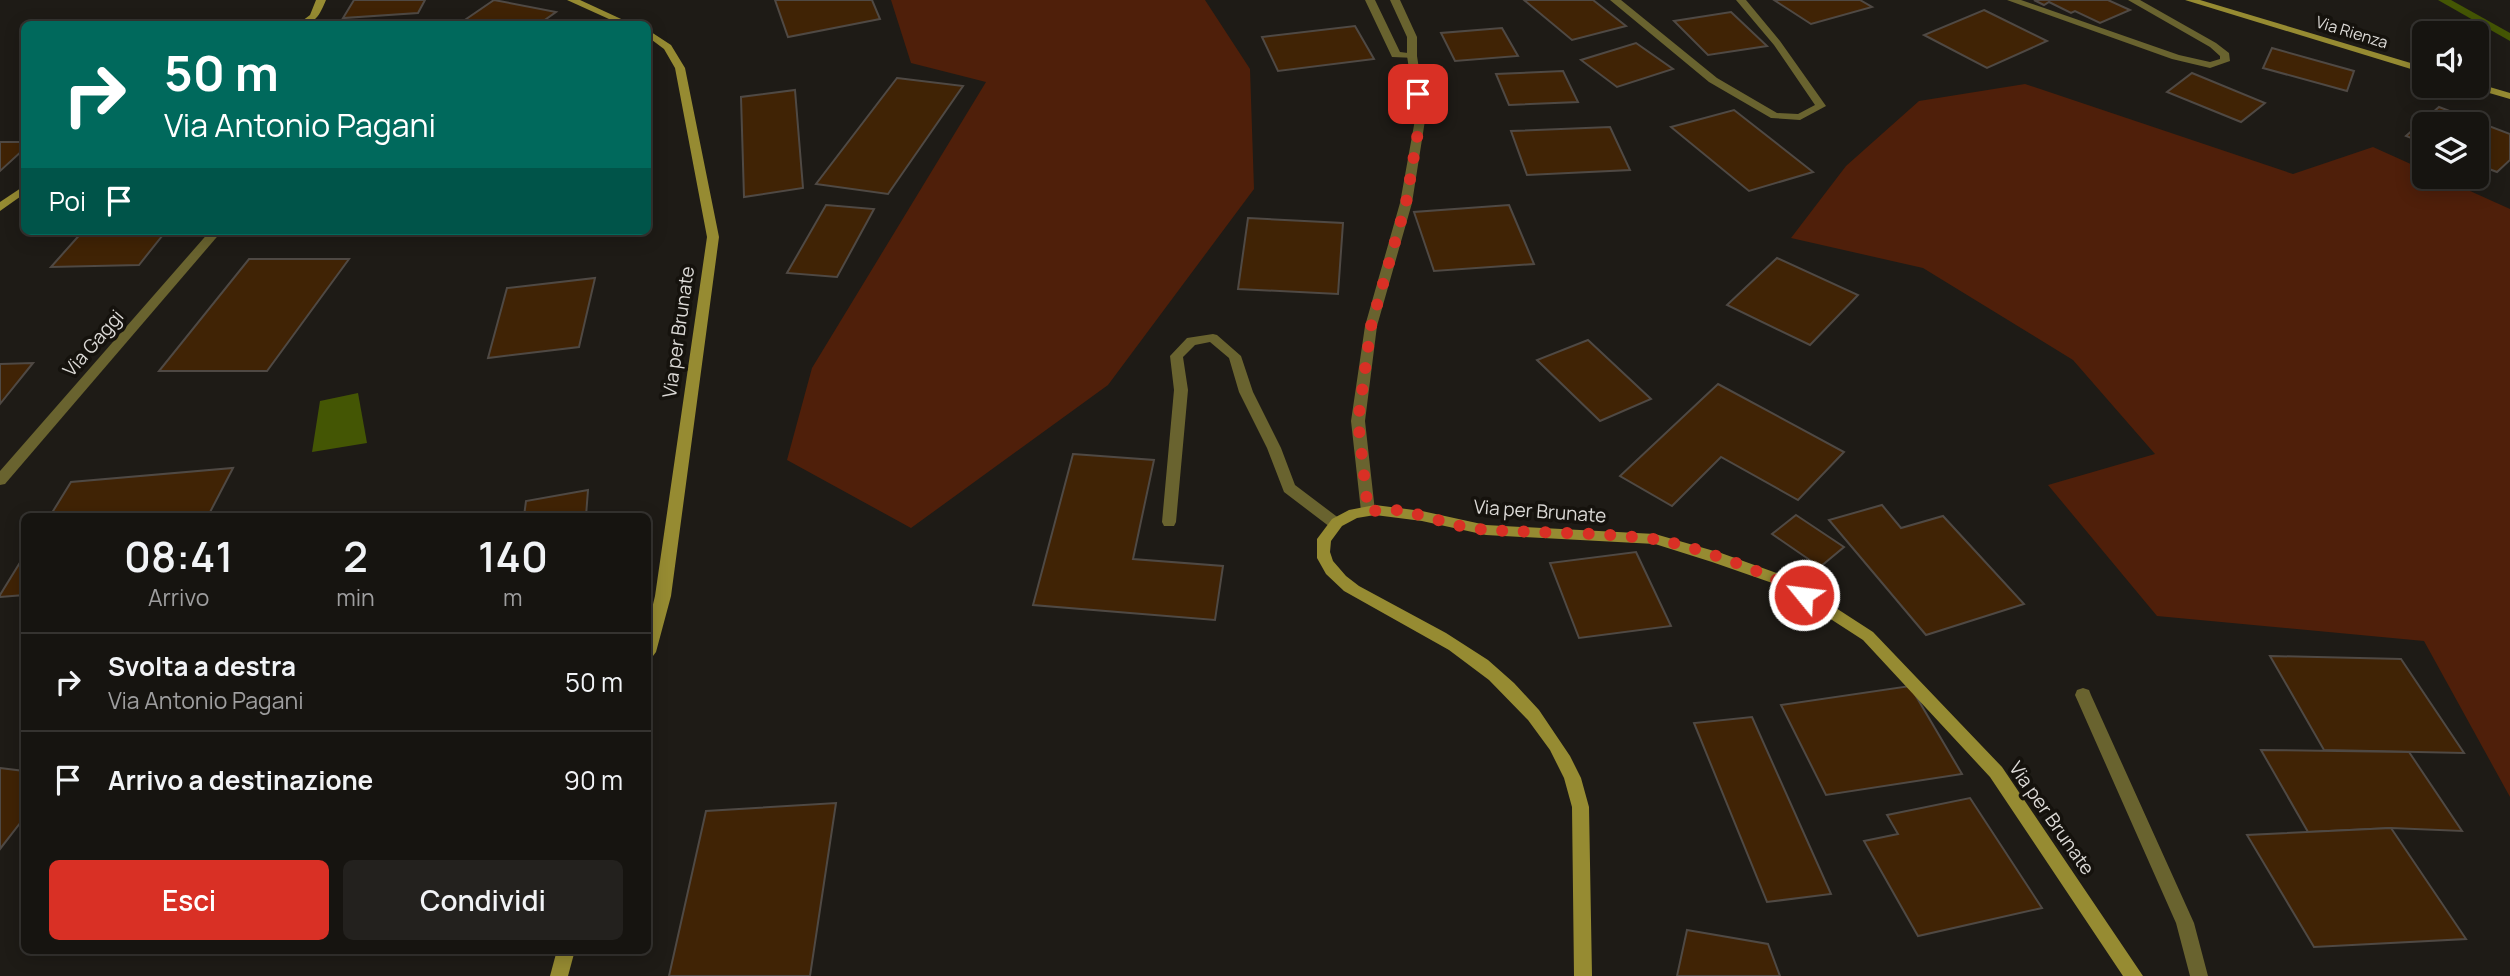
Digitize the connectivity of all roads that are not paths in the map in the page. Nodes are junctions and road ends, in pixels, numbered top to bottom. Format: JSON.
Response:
{"nodes":[{"id":1,"x":321,"y":0,"type":"edge"},
{"id":2,"x":572,"y":0,"type":"edge"},
{"id":3,"x":1370,"y":0,"type":"edge"},
{"id":4,"x":1395,"y":0,"type":"edge"},
{"id":5,"x":1615,"y":0,"type":"edge"},
{"id":6,"x":1741,"y":0,"type":"edge"},
{"id":7,"x":2012,"y":0,"type":"edge"},
{"id":8,"x":2133,"y":0,"type":"edge"},
{"id":9,"x":2190,"y":0,"type":"edge"},
{"id":10,"x":307,"y":21,"type":"edge"},
{"id":11,"x":620,"y":21,"type":"edge"},
{"id":12,"x":651,"y":34,"type":"edge"},
{"id":13,"x":1412,"y":56,"type":"junction"},
{"id":14,"x":2412,"y":66,"type":"edge"},
{"id":15,"x":2489,"y":90,"type":"edge"},
{"id":16,"x":2510,"y":96,"type":"edge"},
{"id":17,"x":21,"y":191,"type":"edge"},
{"id":18,"x":0,"y":208,"type":"edge"},
{"id":19,"x":213,"y":235,"type":"edge"},
{"id":20,"x":0,"y":480,"type":"edge"},
{"id":21,"x":1368,"y":511,"type":"junction"},
{"id":22,"x":1169,"y":522,"type":"dead end"},
{"id":23,"x":1335,"y":523,"type":"junction"},
{"id":24,"x":651,"y":641,"type":"edge"},
{"id":25,"x":2083,"y":695,"type":"dead end"},
{"id":26,"x":565,"y":954,"type":"edge"},
{"id":27,"x":559,"y":976,"type":"edge"},
{"id":28,"x":1583,"y":976,"type":"edge"},
{"id":29,"x":2134,"y":976,"type":"edge"},
{"id":30,"x":2199,"y":976,"type":"edge"}],
"edges":[{"from":1,"to":10,"type":"street"},
{"from":2,"to":11,"type":"street"},
{"from":3,"to":13,"type":"street"},
{"from":4,"to":13,"type":"street"},
{"from":5,"to":6,"type":"street"},
{"from":7,"to":8,"type":"street"},
{"from":9,"to":14,"type":"street","name":"Via Rienza"},
{"from":12,"to":24,"type":"street","name":"Via per Brunate"},
{"from":13,"to":21,"type":"street"},
{"from":15,"to":16,"type":"street"},
{"from":17,"to":18,"type":"street"},
{"from":19,"to":20,"type":"street","name":"Via Gaggi"},
{"from":21,"to":23,"type":"street","name":"Via per Brunate"},
{"from":21,"to":29,"type":"street","name":"Via per Brunate"},
{"from":22,"to":23,"type":"street"},
{"from":23,"to":28,"type":"street"},
{"from":25,"to":30,"type":"street"},
{"from":26,"to":27,"type":"street"}]}
